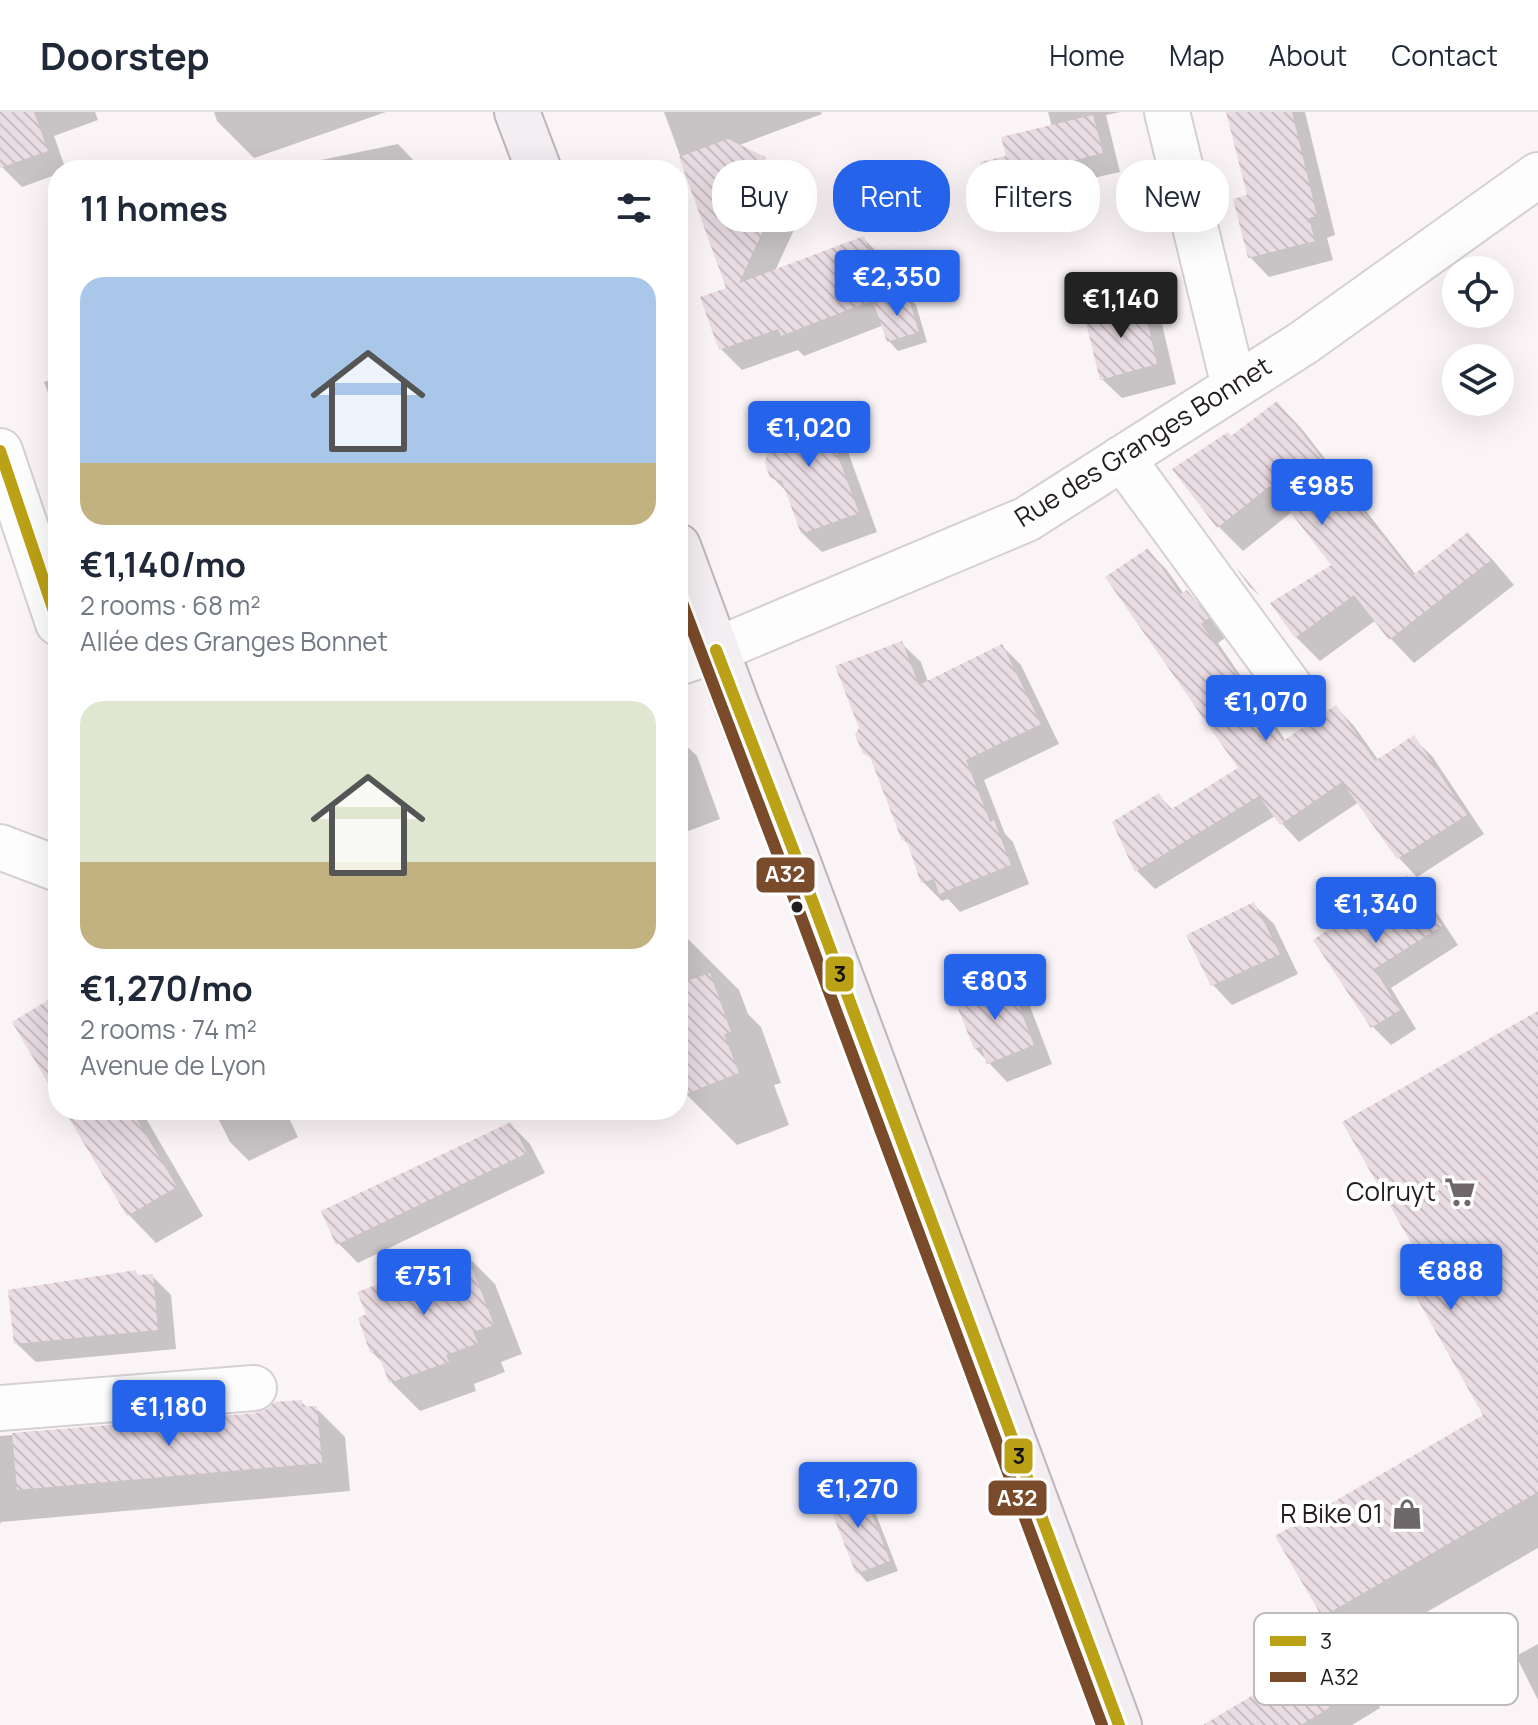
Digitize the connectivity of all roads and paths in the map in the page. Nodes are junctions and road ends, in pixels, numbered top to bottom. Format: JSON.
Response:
{"nodes":[{"id":1,"x":517,"y":112,"type":"edge"},
{"id":2,"x":1167,"y":112,"type":"edge"},
{"id":3,"x":535,"y":160,"type":"edge"},
{"id":4,"x":1538,"y":175,"type":"edge"},
{"id":5,"x":1234,"y":386,"type":"junction"},
{"id":6,"x":0,"y":451,"type":"edge"},
{"id":7,"x":1122,"y":458,"type":"junction"},
{"id":8,"x":48,"y":593,"type":"edge"},
{"id":9,"x":688,"y":604,"type":"edge"},
{"id":10,"x":697,"y":656,"type":"edge"},
{"id":11,"x":1298,"y":698,"type":"dead end"},
{"id":12,"x":0,"y":847,"type":"edge"},
{"id":13,"x":48,"y":865,"type":"edge"},
{"id":14,"x":254,"y":1388,"type":"dead end"},
{"id":15,"x":0,"y":1408,"type":"edge"},
{"id":16,"x":1119,"y":1725,"type":"edge"}],
"edges":[{"from":1,"to":3,"type":"main road"},
{"from":2,"to":5,"type":"street"},
{"from":4,"to":5,"type":"street","name":"Rue des Granges Bonnet"},
{"from":5,"to":7,"type":"street","name":"Rue des Granges Bonnet"},
{"from":6,"to":8,"type":"street"},
{"from":7,"to":10,"type":"street","name":"Rue des Granges Bonnet"},
{"from":7,"to":11,"type":"street"},
{"from":9,"to":10,"type":"main road"},
{"from":10,"to":16,"type":"main road"},
{"from":12,"to":13,"type":"street"},
{"from":14,"to":15,"type":"street"}]}
